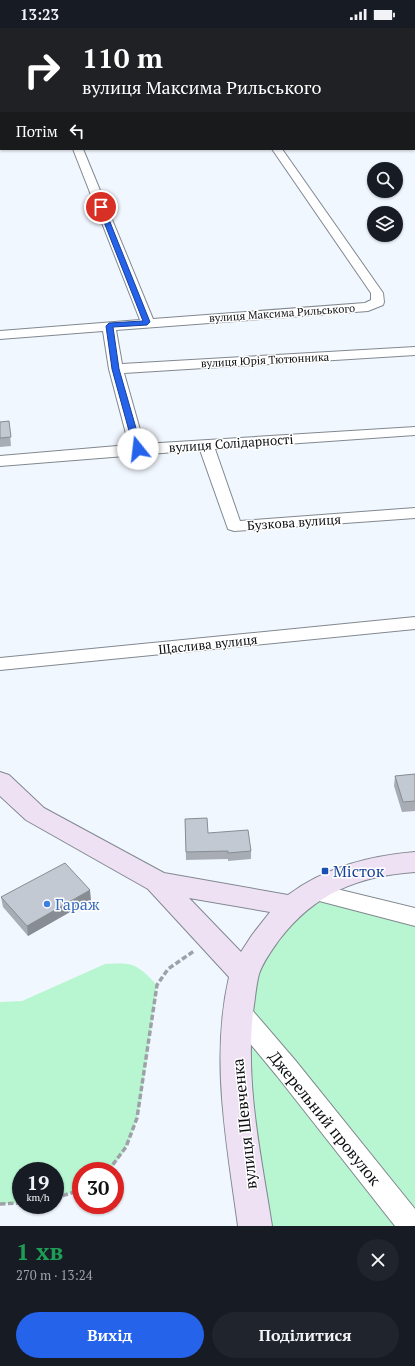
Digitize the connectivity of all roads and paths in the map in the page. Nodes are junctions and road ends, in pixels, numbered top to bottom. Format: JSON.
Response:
{"nodes":[{"id":1,"x":78,"y":150,"type":"edge"},
{"id":2,"x":278,"y":150,"type":"edge"},
{"id":3,"x":147,"y":322,"type":"junction"},
{"id":4,"x":109,"y":326,"type":"junction"},
{"id":5,"x":0,"y":335,"type":"edge"},
{"id":6,"x":415,"y":351,"type":"edge"},
{"id":7,"x":116,"y":369,"type":"junction"},
{"id":8,"x":415,"y":431,"type":"edge"},
{"id":9,"x":206,"y":445,"type":"junction"},
{"id":10,"x":138,"y":449,"type":"junction"},
{"id":11,"x":0,"y":461,"type":"edge"},
{"id":12,"x":415,"y":513,"type":"edge"},
{"id":13,"x":415,"y":623,"type":"edge"},
{"id":14,"x":0,"y":664,"type":"edge"},
{"id":15,"x":0,"y":781,"type":"edge"},
{"id":16,"x":415,"y":862,"type":"edge"},
{"id":17,"x":158,"y":882,"type":"junction"},
{"id":18,"x":302,"y":899,"type":"junction"},
{"id":19,"x":415,"y":917,"type":"edge"},
{"id":20,"x":212,"y":940,"type":"junction"},
{"id":21,"x":245,"y":975,"type":"junction"},
{"id":22,"x":238,"y":1011,"type":"junction"},
{"id":23,"x":116,"y":1162,"type":"edge"},
{"id":24,"x":12,"y":1203,"type":"edge"},
{"id":25,"x":0,"y":1204,"type":"edge"},
{"id":26,"x":255,"y":1226,"type":"edge"},
{"id":27,"x":412,"y":1226,"type":"edge"}],
"edges":[{"from":1,"to":3,"type":"street"},
{"from":2,"to":3,"type":"street","name":"вулиця Максима Рильського"},
{"from":3,"to":4,"type":"street","name":"вулиця Максима Рильського"},
{"from":4,"to":5,"type":"street","name":"вулиця Максима Рильського"},
{"from":4,"to":7,"type":"street"},
{"from":6,"to":7,"type":"street","name":"вулиця Юрія Тютюнника"},
{"from":7,"to":10,"type":"street"},
{"from":8,"to":9,"type":"street","name":"вулиця Солідарності"},
{"from":9,"to":10,"type":"street","name":"вулиця Солідарності"},
{"from":9,"to":12,"type":"street","name":"Бузкова вулиця"},
{"from":10,"to":11,"type":"street","name":"вулиця Солідарності"},
{"from":13,"to":14,"type":"street","name":"Щаслива вулиця"},
{"from":15,"to":17,"type":"street"},
{"from":16,"to":18,"type":"street"},
{"from":17,"to":18,"type":"street"},
{"from":17,"to":20,"type":"street"},
{"from":18,"to":19,"type":"street"},
{"from":18,"to":21,"type":"street","name":"вулиця Шевченка"},
{"from":20,"to":21,"type":"street"},
{"from":20,"to":23,"type":"path"},
{"from":21,"to":22,"type":"street","name":"вулиця Шевченка"},
{"from":22,"to":26,"type":"street","name":"вулиця Шевченка"},
{"from":22,"to":27,"type":"street","name":"Джерельний провулок"},
{"from":24,"to":25,"type":"path"}]}
